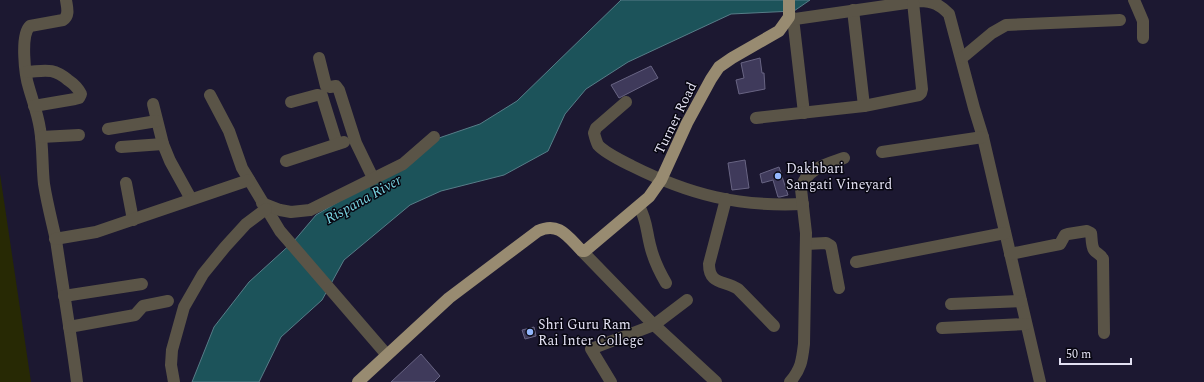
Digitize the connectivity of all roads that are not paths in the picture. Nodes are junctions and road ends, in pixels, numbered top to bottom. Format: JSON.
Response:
{"nodes":[{"id":1,"x":66,"y":0,"type":"edge"},
{"id":2,"x":790,"y":0,"type":"edge"},
{"id":3,"x":1134,"y":0,"type":"edge"},
{"id":4,"x":913,"y":2,"type":"junction"},
{"id":5,"x":941,"y":3,"type":"edge"},
{"id":6,"x":853,"y":10,"type":"junction"},
{"id":7,"x":790,"y":18,"type":"junction"},
{"id":8,"x":1120,"y":20,"type":"dead end"},
{"id":9,"x":1143,"y":38,"type":"dead end"},
{"id":10,"x":319,"y":58,"type":"dead end"},
{"id":11,"x":962,"y":58,"type":"junction"},
{"id":12,"x":26,"y":72,"type":"junction"},
{"id":13,"x":210,"y":95,"type":"dead end"},
{"id":14,"x":291,"y":102,"type":"dead end"},
{"id":15,"x":626,"y":102,"type":"dead end"},
{"id":16,"x":153,"y":104,"type":"dead end"},
{"id":17,"x":34,"y":106,"type":"junction"},
{"id":18,"x":864,"y":106,"type":"junction"},
{"id":19,"x":804,"y":113,"type":"junction"},
{"id":20,"x":756,"y":118,"type":"dead end"},
{"id":21,"x":157,"y":121,"type":"junction"},
{"id":22,"x":108,"y":129,"type":"dead end"},
{"id":23,"x":79,"y":135,"type":"dead end"},
{"id":24,"x":41,"y":137,"type":"junction"},
{"id":25,"x":434,"y":137,"type":"dead end"},
{"id":26,"x":983,"y":137,"type":"junction"},
{"id":27,"x":354,"y":138,"type":"junction"},
{"id":28,"x":163,"y":144,"type":"junction"},
{"id":29,"x":337,"y":144,"type":"junction"},
{"id":30,"x":121,"y":147,"type":"dead end"},
{"id":31,"x":882,"y":152,"type":"dead end"},
{"id":32,"x":844,"y":158,"type":"dead end"},
{"id":33,"x":286,"y":161,"type":"dead end"},
{"id":34,"x":373,"y":178,"type":"junction"},
{"id":35,"x":249,"y":180,"type":"junction"},
{"id":36,"x":661,"y":180,"type":"junction"},
{"id":37,"x":126,"y":183,"type":"dead end"},
{"id":38,"x":191,"y":199,"type":"junction"},
{"id":39,"x":726,"y":199,"type":"junction"},
{"id":40,"x":804,"y":204,"type":"junction"},
{"id":41,"x":264,"y":206,"type":"junction"},
{"id":42,"x":639,"y":206,"type":"junction"},
{"id":43,"x":133,"y":220,"type":"junction"},
{"id":44,"x":1005,"y":233,"type":"junction"},
{"id":45,"x":55,"y":238,"type":"junction"},
{"id":46,"x":806,"y":244,"type":"junction"},
{"id":47,"x":582,"y":251,"type":"junction"},
{"id":48,"x":1010,"y":254,"type":"junction"},
{"id":49,"x":856,"y":262,"type":"dead end"},
{"id":50,"x":666,"y":283,"type":"dead end"},
{"id":51,"x":142,"y":284,"type":"dead end"},
{"id":52,"x":839,"y":288,"type":"dead end"},
{"id":53,"x":64,"y":296,"type":"junction"},
{"id":54,"x":687,"y":300,"type":"dead end"},
{"id":55,"x":168,"y":301,"type":"dead end"},
{"id":56,"x":1021,"y":301,"type":"junction"},
{"id":57,"x":951,"y":304,"type":"dead end"},
{"id":58,"x":1026,"y":324,"type":"junction"},
{"id":59,"x":654,"y":325,"type":"junction"},
{"id":60,"x":774,"y":326,"type":"dead end"},
{"id":61,"x":69,"y":327,"type":"junction"},
{"id":62,"x":942,"y":328,"type":"dead end"},
{"id":63,"x":1104,"y":333,"type":"dead end"},
{"id":64,"x":387,"y":355,"type":"junction"},
{"id":65,"x":76,"y":382,"type":"edge"},
{"id":66,"x":174,"y":382,"type":"edge"},
{"id":67,"x":358,"y":382,"type":"edge"},
{"id":68,"x":611,"y":382,"type":"edge"},
{"id":69,"x":716,"y":382,"type":"edge"},
{"id":70,"x":790,"y":382,"type":"edge"},
{"id":71,"x":1040,"y":382,"type":"edge"}],
"edges":[{"from":1,"to":12,"type":"street"},
{"from":2,"to":7,"type":"main road"},
{"from":3,"to":9,"type":"street"},
{"from":4,"to":5,"type":"street"},
{"from":4,"to":6,"type":"street"},
{"from":4,"to":18,"type":"street"},
{"from":5,"to":11,"type":"street"},
{"from":6,"to":7,"type":"street"},
{"from":6,"to":18,"type":"street"},
{"from":7,"to":19,"type":"street"},
{"from":7,"to":36,"type":"main road","name":"Turner Road"},
{"from":8,"to":11,"type":"street"},
{"from":10,"to":27,"type":"street"},
{"from":11,"to":26,"type":"street"},
{"from":12,"to":17,"type":"street"},
{"from":12,"to":17,"type":"street"},
{"from":13,"to":35,"type":"street"},
{"from":14,"to":29,"type":"street"},
{"from":15,"to":36,"type":"street"},
{"from":16,"to":21,"type":"street"},
{"from":17,"to":24,"type":"street"},
{"from":18,"to":19,"type":"street"},
{"from":19,"to":20,"type":"street"},
{"from":21,"to":22,"type":"street"},
{"from":21,"to":28,"type":"street"},
{"from":23,"to":24,"type":"street"},
{"from":24,"to":45,"type":"street"},
{"from":25,"to":34,"type":"street"},
{"from":26,"to":31,"type":"street"},
{"from":26,"to":44,"type":"street"},
{"from":27,"to":29,"type":"street"},
{"from":27,"to":34,"type":"street"},
{"from":28,"to":30,"type":"street"},
{"from":28,"to":38,"type":"street"},
{"from":29,"to":33,"type":"street"},
{"from":32,"to":40,"type":"street"},
{"from":34,"to":41,"type":"street"},
{"from":35,"to":38,"type":"street"},
{"from":35,"to":41,"type":"street"},
{"from":36,"to":39,"type":"street"},
{"from":36,"to":42,"type":"main road","name":"Turner Road"},
{"from":37,"to":43,"type":"street"},
{"from":38,"to":43,"type":"street"},
{"from":39,"to":40,"type":"street"},
{"from":39,"to":60,"type":"street"},
{"from":40,"to":46,"type":"street"},
{"from":41,"to":64,"type":"street"},
{"from":41,"to":66,"type":"street"},
{"from":42,"to":47,"type":"main road","name":"Turner Road"},
{"from":42,"to":50,"type":"street"},
{"from":43,"to":45,"type":"street"},
{"from":44,"to":48,"type":"street"},
{"from":44,"to":49,"type":"street"},
{"from":45,"to":53,"type":"street"},
{"from":46,"to":52,"type":"street"},
{"from":46,"to":70,"type":"street"},
{"from":47,"to":59,"type":"street"},
{"from":47,"to":64,"type":"main road"},
{"from":48,"to":56,"type":"street"},
{"from":48,"to":63,"type":"street"},
{"from":51,"to":53,"type":"street"},
{"from":53,"to":61,"type":"street"},
{"from":54,"to":59,"type":"street"},
{"from":55,"to":61,"type":"street"},
{"from":56,"to":57,"type":"street"},
{"from":56,"to":58,"type":"street"},
{"from":58,"to":62,"type":"street"},
{"from":58,"to":71,"type":"street"},
{"from":59,"to":68,"type":"street"},
{"from":59,"to":69,"type":"street"},
{"from":61,"to":65,"type":"street"},
{"from":64,"to":67,"type":"main road"}]}
